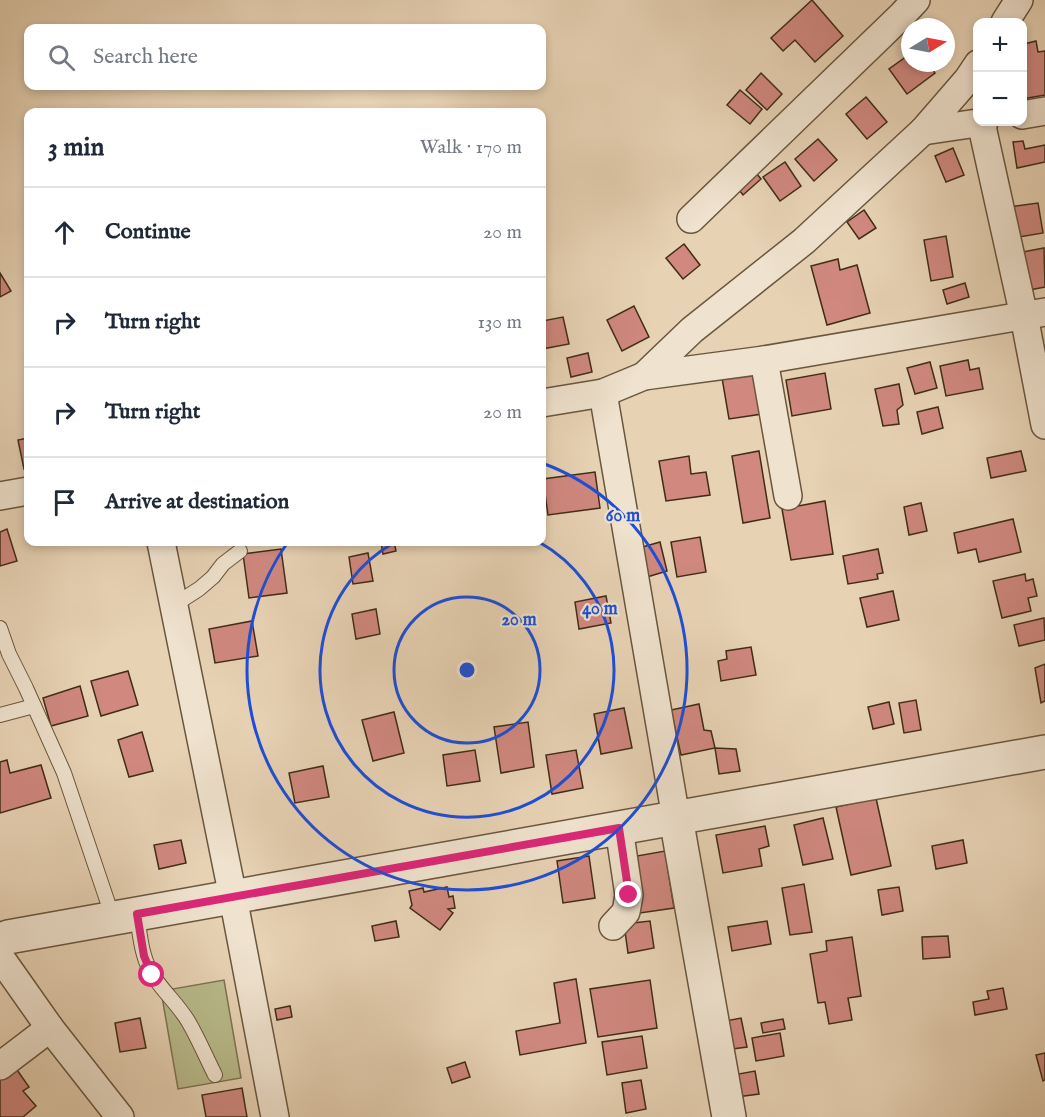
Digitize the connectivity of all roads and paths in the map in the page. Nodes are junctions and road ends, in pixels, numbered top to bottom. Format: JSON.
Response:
{"nodes":[{"id":1,"x":916,"y":0,"type":"edge"},
{"id":2,"x":973,"y":72,"type":"edge"},
{"id":3,"x":1045,"y":111,"type":"edge"},
{"id":4,"x":1027,"y":114,"type":"edge"},
{"id":5,"x":973,"y":123,"type":"edge"},
{"id":6,"x":983,"y":126,"type":"edge"},
{"id":7,"x":923,"y":130,"type":"junction"},
{"id":8,"x":691,"y":219,"type":"dead end"},
{"id":9,"x":1035,"y":314,"type":"edge"},
{"id":10,"x":764,"y":360,"type":"junction"},
{"id":11,"x":644,"y":376,"type":"junction"},
{"id":12,"x":603,"y":393,"type":"junction"},
{"id":13,"x":546,"y":402,"type":"edge"},
{"id":14,"x":1045,"y":425,"type":"edge"},
{"id":15,"x":24,"y":492,"type":"edge"},
{"id":16,"x":0,"y":496,"type":"edge"},
{"id":17,"x":788,"y":496,"type":"dead end"},
{"id":18,"x":162,"y":546,"type":"edge"},
{"id":19,"x":240,"y":551,"type":"dead end"},
{"id":20,"x":174,"y":605,"type":"junction"},
{"id":21,"x":0,"y":628,"type":"edge"},
{"id":22,"x":34,"y":706,"type":"junction"},
{"id":23,"x":0,"y":715,"type":"edge"},
{"id":24,"x":1045,"y":752,"type":"edge"},
{"id":25,"x":676,"y":818,"type":"junction"},
{"id":26,"x":619,"y":828,"type":"junction"},
{"id":27,"x":233,"y":897,"type":"junction"},
{"id":28,"x":125,"y":916,"type":"junction"},
{"id":29,"x":613,"y":926,"type":"dead end"},
{"id":30,"x":2,"y":944,"type":"edge"},
{"id":31,"x":50,"y":1028,"type":"junction"},
{"id":32,"x":0,"y":1066,"type":"edge"},
{"id":33,"x":215,"y":1075,"type":"dead end"},
{"id":34,"x":120,"y":1117,"type":"edge"},
{"id":35,"x":275,"y":1117,"type":"edge"},
{"id":36,"x":729,"y":1117,"type":"edge"}],
"edges":[{"from":1,"to":8,"type":"street"},
{"from":2,"to":7,"type":"street"},
{"from":3,"to":4,"type":"street"},
{"from":5,"to":7,"type":"street"},
{"from":6,"to":9,"type":"street"},
{"from":7,"to":11,"type":"street"},
{"from":9,"to":10,"type":"street"},
{"from":9,"to":14,"type":"street"},
{"from":10,"to":11,"type":"street"},
{"from":10,"to":17,"type":"street"},
{"from":11,"to":12,"type":"street"},
{"from":12,"to":13,"type":"street"},
{"from":12,"to":25,"type":"street"},
{"from":15,"to":16,"type":"street"},
{"from":18,"to":20,"type":"street"},
{"from":19,"to":20,"type":"lane"},
{"from":20,"to":27,"type":"street"},
{"from":21,"to":22,"type":"lane"},
{"from":22,"to":23,"type":"lane"},
{"from":22,"to":28,"type":"lane"},
{"from":24,"to":25,"type":"street"},
{"from":25,"to":26,"type":"street"},
{"from":25,"to":36,"type":"street"},
{"from":26,"to":27,"type":"street"},
{"from":26,"to":29,"type":"street"},
{"from":27,"to":28,"type":"street"},
{"from":27,"to":35,"type":"street"},
{"from":28,"to":30,"type":"street"},
{"from":28,"to":33,"type":"lane"},
{"from":30,"to":31,"type":"street"},
{"from":31,"to":32,"type":"street"},
{"from":31,"to":34,"type":"street"}]}
